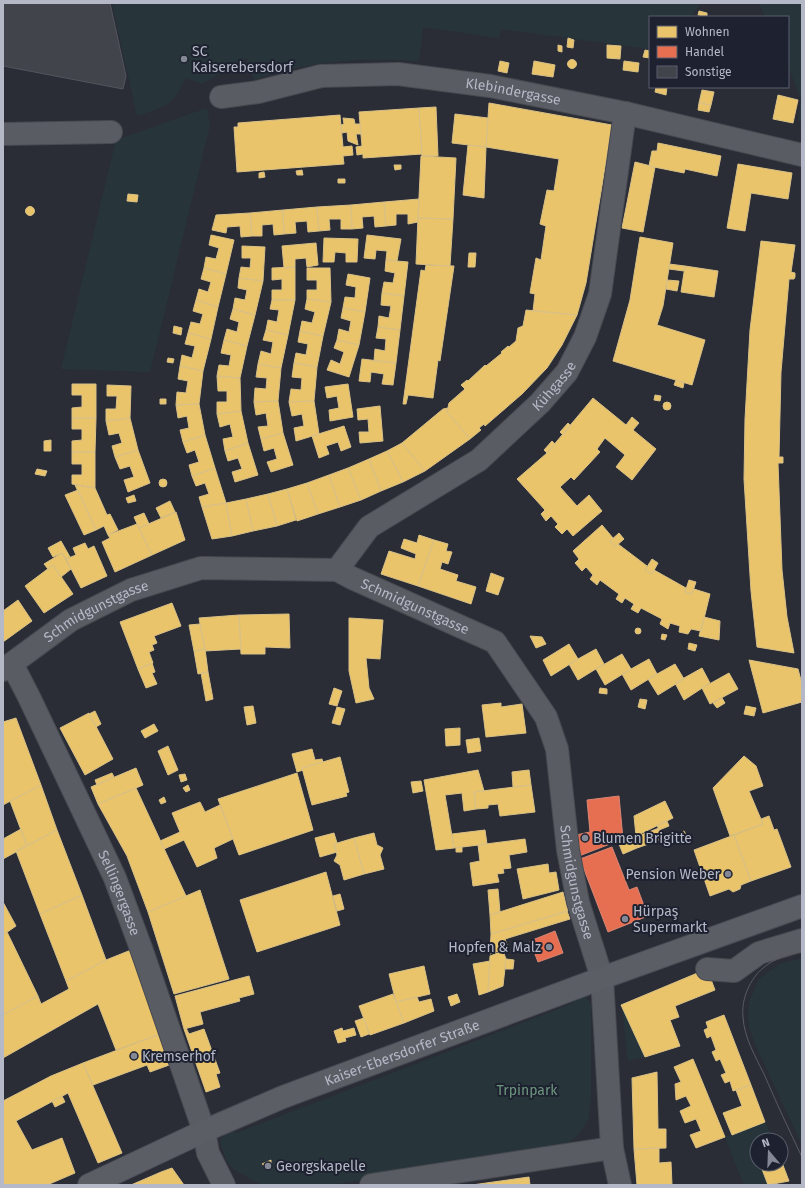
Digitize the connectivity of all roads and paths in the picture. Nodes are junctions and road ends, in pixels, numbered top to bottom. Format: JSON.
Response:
{"nodes":[{"id":1,"x":221,"y":97,"type":"dead end"},
{"id":2,"x":625,"y":113,"type":"junction"},
{"id":3,"x":111,"y":132,"type":"dead end"},
{"id":4,"x":3,"y":134,"type":"edge"},
{"id":5,"x":802,"y":155,"type":"edge"},
{"id":6,"x":338,"y":570,"type":"junction"},
{"id":7,"x":7,"y":667,"type":"edge"},
{"id":8,"x":802,"y":906,"type":"edge"},
{"id":9,"x":802,"y":940,"type":"edge"},
{"id":10,"x":707,"y":969,"type":"dead end"},
{"id":11,"x":602,"y":978,"type":"junction"},
{"id":12,"x":204,"y":1131,"type":"junction"},
{"id":13,"x":612,"y":1148,"type":"junction"},
{"id":14,"x":89,"y":1185,"type":"edge"},
{"id":15,"x":224,"y":1185,"type":"edge"},
{"id":16,"x":371,"y":1185,"type":"edge"},
{"id":17,"x":620,"y":1185,"type":"edge"}],
"edges":[{"from":1,"to":2,"type":"street","name":"Klebindergasse"},
{"from":2,"to":5,"type":"street","name":"Klebindergasse"},
{"from":2,"to":6,"type":"street","name":"Kühgasse"},
{"from":3,"to":4,"type":"street"},
{"from":6,"to":7,"type":"street","name":"Schmidgunstgasse"},
{"from":6,"to":11,"type":"street","name":"Schmidgunstgasse"},
{"from":7,"to":12,"type":"street","name":"Sellingergasse"},
{"from":8,"to":11,"type":"main road","name":"Kaiser-Ebersdorfer Straße"},
{"from":9,"to":10,"type":"street"},
{"from":11,"to":12,"type":"main road","name":"Kaiser-Ebersdorfer Straße"},
{"from":11,"to":13,"type":"street"},
{"from":12,"to":14,"type":"main road","name":"Kaiser-Ebersdorfer Straße"},
{"from":12,"to":15,"type":"street"},
{"from":13,"to":16,"type":"street"},
{"from":13,"to":17,"type":"street"}]}
